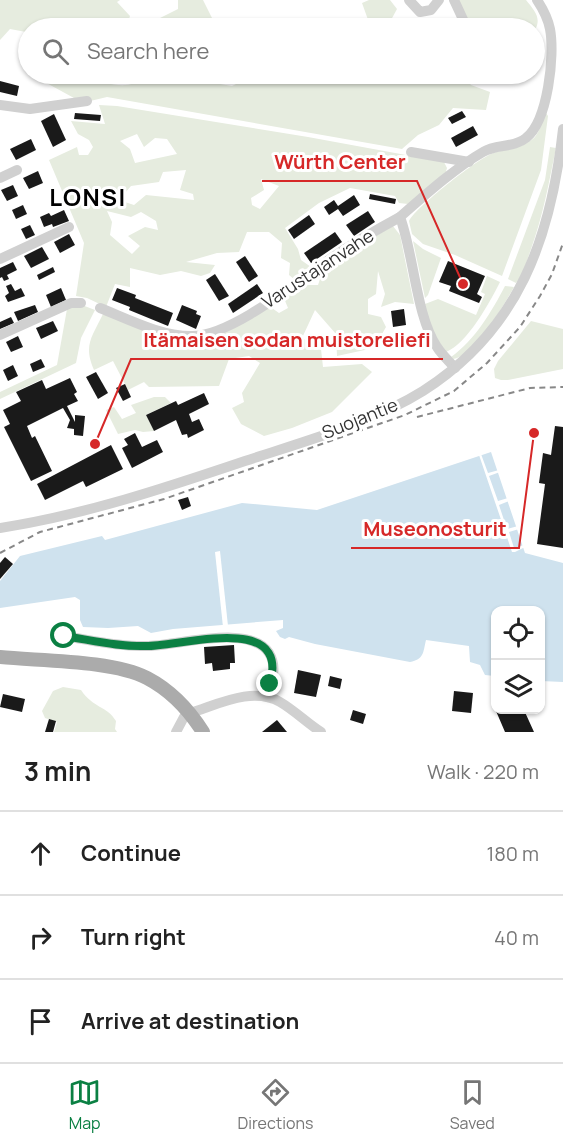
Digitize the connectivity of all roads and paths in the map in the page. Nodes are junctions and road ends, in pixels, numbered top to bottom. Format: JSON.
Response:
{"nodes":[{"id":1,"x":408,"y":0,"type":"edge"},
{"id":2,"x":439,"y":0,"type":"edge"},
{"id":3,"x":454,"y":0,"type":"edge"},
{"id":4,"x":537,"y":0,"type":"edge"},
{"id":5,"x":462,"y":18,"type":"edge"},
{"id":6,"x":87,"y":101,"type":"dead end"},
{"id":7,"x":0,"y":105,"type":"edge"},
{"id":8,"x":563,"y":129,"type":"edge"},
{"id":9,"x":411,"y":152,"type":"dead end"},
{"id":10,"x":469,"y":162,"type":"junction"},
{"id":11,"x":17,"y":170,"type":"dead end"},
{"id":12,"x":0,"y":178,"type":"edge"},
{"id":13,"x":400,"y":217,"type":"junction"},
{"id":14,"x":69,"y":227,"type":"dead end"},
{"id":15,"x":0,"y":258,"type":"edge"},
{"id":16,"x":81,"y":303,"type":"dead end"},
{"id":17,"x":100,"y":308,"type":"dead end"},
{"id":18,"x":0,"y":335,"type":"edge"},
{"id":19,"x":455,"y":368,"type":"junction"},
{"id":20,"x":0,"y":528,"type":"edge"},
{"id":21,"x":64,"y":636,"type":"dead end"},
{"id":22,"x":0,"y":657,"type":"edge"},
{"id":23,"x":264,"y":696,"type":"junction"},
{"id":24,"x":190,"y":713,"type":"junction"},
{"id":25,"x":316,"y":729,"type":"edge"},
{"id":26,"x":176,"y":732,"type":"edge"},
{"id":27,"x":203,"y":732,"type":"edge"}],
"edges":[{"from":1,"to":2,"type":"street"},
{"from":3,"to":5,"type":"street"},
{"from":4,"to":10,"type":"street","name":"Varustajanvahe"},
{"from":6,"to":7,"type":"street"},
{"from":8,"to":19,"type":"street","name":"Suojantie"},
{"from":9,"to":10,"type":"street"},
{"from":10,"to":13,"type":"street","name":"Varustajanvahe"},
{"from":11,"to":12,"type":"street"},
{"from":13,"to":17,"type":"street","name":"Varustajanvahe"},
{"from":13,"to":19,"type":"street"},
{"from":14,"to":15,"type":"street"},
{"from":16,"to":18,"type":"street"},
{"from":19,"to":20,"type":"street","name":"Suojantie"},
{"from":21,"to":23,"type":"street"},
{"from":22,"to":24,"type":"main road"},
{"from":23,"to":24,"type":"street"},
{"from":23,"to":25,"type":"street"},
{"from":24,"to":26,"type":"street"},
{"from":24,"to":27,"type":"main road"}]}
